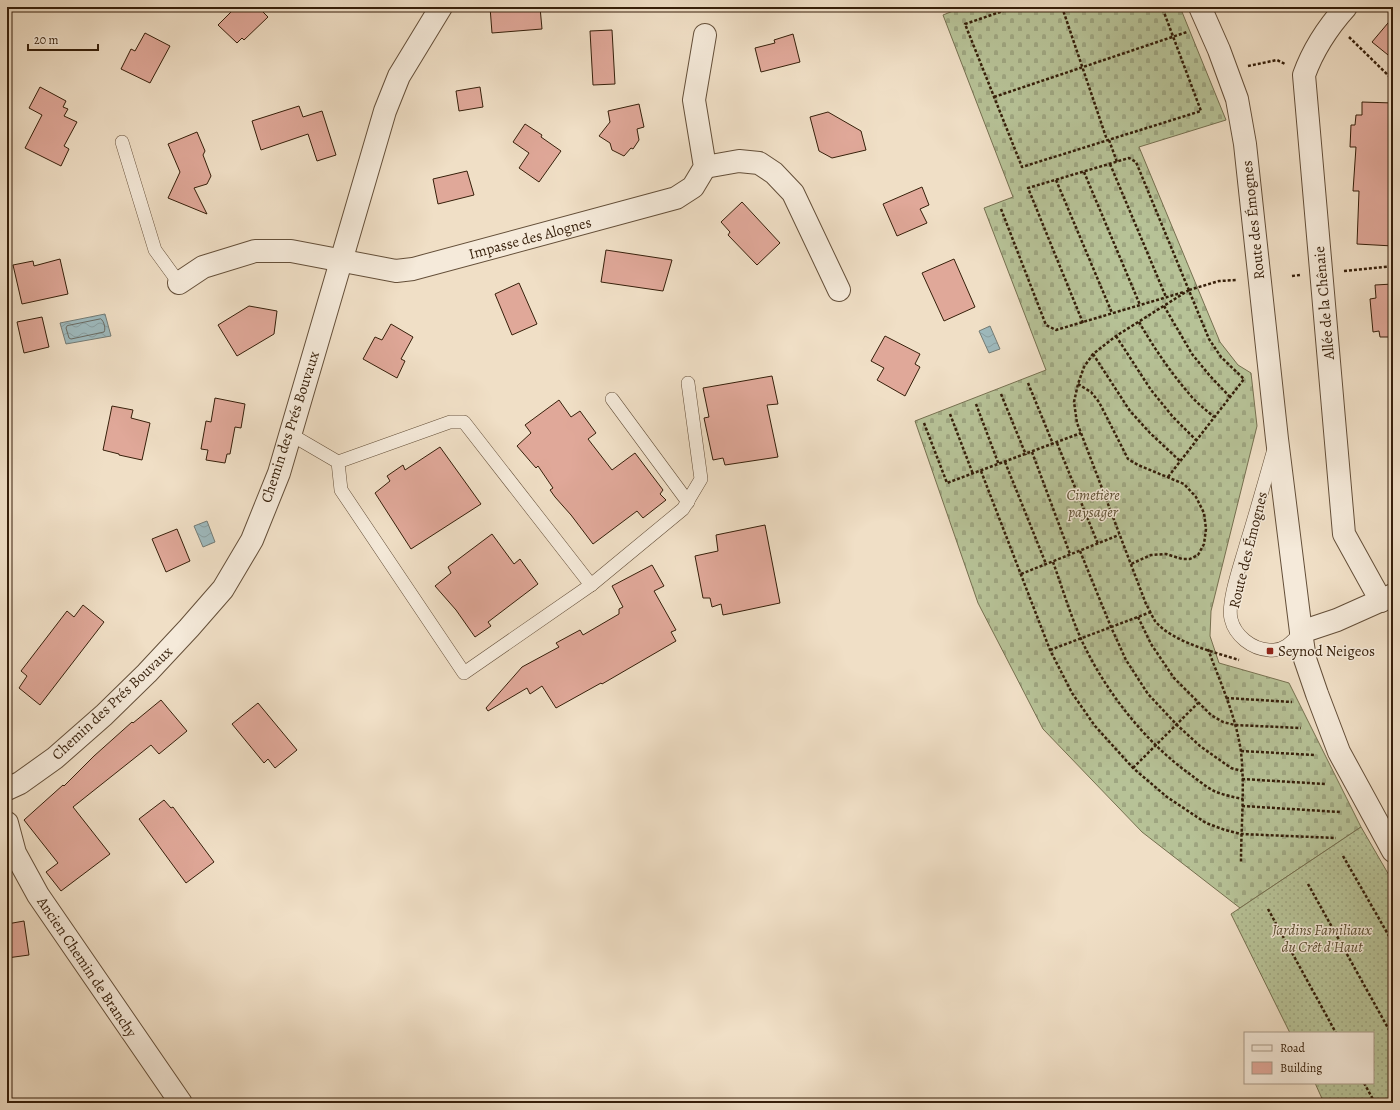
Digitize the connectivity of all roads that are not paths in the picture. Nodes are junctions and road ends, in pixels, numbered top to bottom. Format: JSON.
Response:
{"nodes":[{"id":1,"x":441,"y":7,"type":"edge"},
{"id":2,"x":1200,"y":7,"type":"edge"},
{"id":3,"x":1340,"y":14,"type":"edge"},
{"id":4,"x":705,"y":35,"type":"dead end"},
{"id":5,"x":122,"y":142,"type":"dead end"},
{"id":6,"x":705,"y":167,"type":"junction"},
{"id":7,"x":341,"y":261,"type":"junction"},
{"id":8,"x":179,"y":283,"type":"joint"},
{"id":9,"x":839,"y":290,"type":"dead end"},
{"id":10,"x":688,"y":383,"type":"dead end"},
{"id":11,"x":612,"y":399,"type":"dead end"},
{"id":12,"x":290,"y":434,"type":"junction"},
{"id":13,"x":1277,"y":439,"type":"junction"},
{"id":14,"x":338,"y":462,"type":"junction"},
{"id":15,"x":688,"y":502,"type":"junction"},
{"id":16,"x":591,"y":585,"type":"junction"},
{"id":17,"x":1387,"y":598,"type":"edge"},
{"id":18,"x":1301,"y":632,"type":"junction"},
{"id":19,"x":7,"y":789,"type":"edge"},
{"id":20,"x":7,"y":823,"type":"edge"},
{"id":21,"x":1393,"y":851,"type":"edge"},
{"id":22,"x":181,"y":1103,"type":"edge"}],
"edges":[{"from":1,"to":7,"type":"street","name":"Chemin des Prés Bouvaux"},
{"from":2,"to":13,"type":"street","name":"Route des Émognes"},
{"from":3,"to":17,"type":"street","name":"Allée de la Chênaie"},
{"from":4,"to":6,"type":"street"},
{"from":5,"to":8,"type":"lane"},
{"from":6,"to":7,"type":"street","name":"Impasse des Alognes"},
{"from":6,"to":9,"type":"street"},
{"from":7,"to":8,"type":"street","name":"Impasse des Alognes"},
{"from":7,"to":12,"type":"street","name":"Chemin des Prés Bouvaux"},
{"from":10,"to":15,"type":"lane"},
{"from":11,"to":15,"type":"lane"},
{"from":12,"to":14,"type":"lane"},
{"from":12,"to":19,"type":"street","name":"Chemin des Prés Bouvaux"},
{"from":13,"to":18,"type":"street","name":"Route des Émognes"},
{"from":13,"to":18,"type":"lane","name":"Route des Émognes"},
{"from":14,"to":16,"type":"lane"},
{"from":14,"to":16,"type":"lane"},
{"from":15,"to":16,"type":"lane"},
{"from":17,"to":18,"type":"street"},
{"from":18,"to":21,"type":"street","name":"Route des Émognes"},
{"from":20,"to":22,"type":"street","name":"Ancien Chemin de Branchy"}]}
